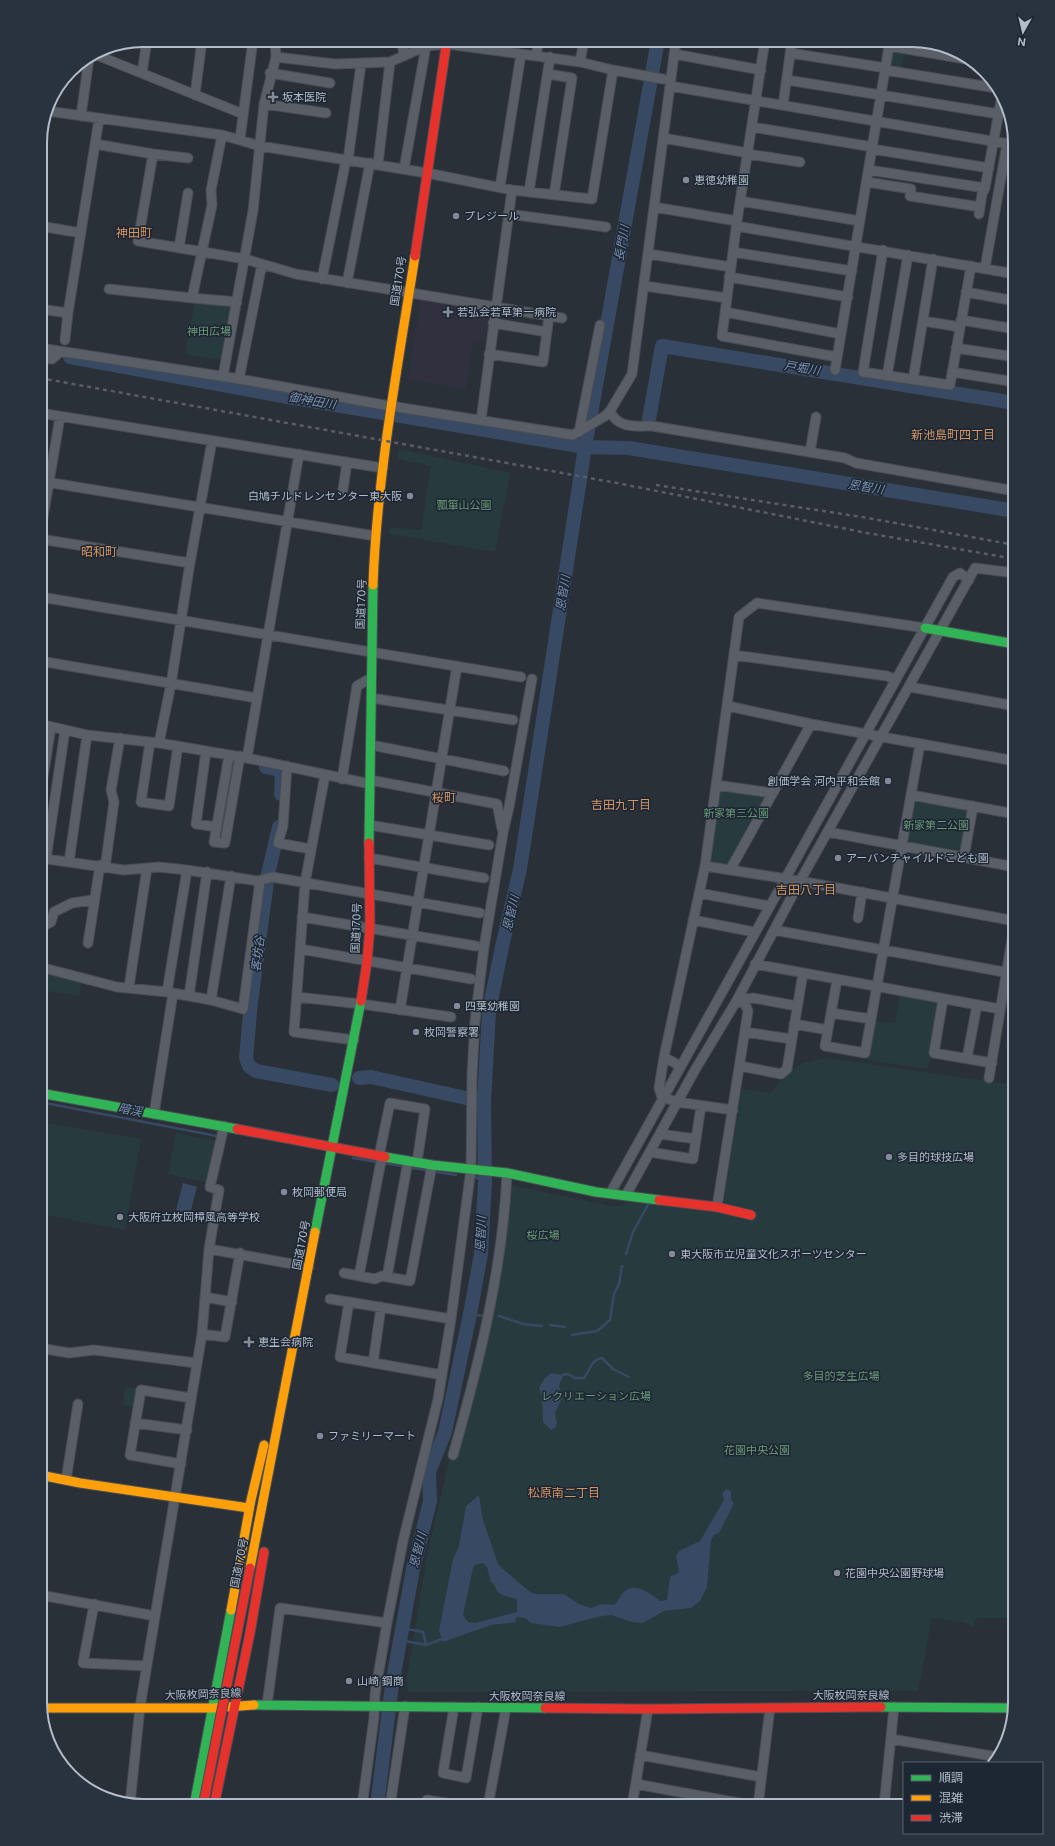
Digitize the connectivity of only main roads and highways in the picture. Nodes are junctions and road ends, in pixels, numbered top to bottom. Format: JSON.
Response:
{"nodes":[{"id":1,"x":446,"y":47,"type":"edge"},
{"id":2,"x":925,"y":628,"type":"road end"},
{"id":3,"x":1008,"y":643,"type":"edge"},
{"id":4,"x":47,"y":1094,"type":"edge"},
{"id":5,"x":332,"y":1147,"type":"junction"},
{"id":6,"x":751,"y":1215,"type":"dead end"},
{"id":7,"x":281,"y":1412,"type":"junction"},
{"id":8,"x":47,"y":1476,"type":"edge"},
{"id":9,"x":249,"y":1508,"type":"junction"},
{"id":10,"x":270,"y":1516,"type":"dead end"},
{"id":11,"x":266,"y":1539,"type":"dead end"},
{"id":12,"x":234,"y":1705,"type":"junction"},
{"id":13,"x":47,"y":1708,"type":"edge"},
{"id":14,"x":213,"y":1708,"type":"junction"},
{"id":15,"x":1008,"y":1708,"type":"edge"},
{"id":16,"x":195,"y":1799,"type":"edge"},
{"id":17,"x":204,"y":1799,"type":"edge"},
{"id":18,"x":215,"y":1799,"type":"edge"}],
"edges":[{"from":1,"to":5,"type":"main road","name":"国道170号"},
{"from":2,"to":3,"type":"main road"},
{"from":4,"to":5,"type":"main road"},
{"from":5,"to":6,"type":"main road"},
{"from":5,"to":7,"type":"main road","name":"国道170号"},
{"from":7,"to":9,"type":"main road"},
{"from":7,"to":10,"type":"main road"},
{"from":7,"to":17,"type":"main road","name":"国道170号","bridge":true},
{"from":8,"to":9,"type":"main road"},
{"from":9,"to":14,"type":"main road"},
{"from":11,"to":12,"type":"main road"},
{"from":12,"to":14,"type":"main road","name":"大阪枚岡奈良線"},
{"from":12,"to":15,"type":"main road","name":"大阪枚岡奈良線"},
{"from":12,"to":18,"type":"main road"},
{"from":13,"to":14,"type":"main road","name":"大阪枚岡奈良線"},
{"from":14,"to":16,"type":"main road"}]}
